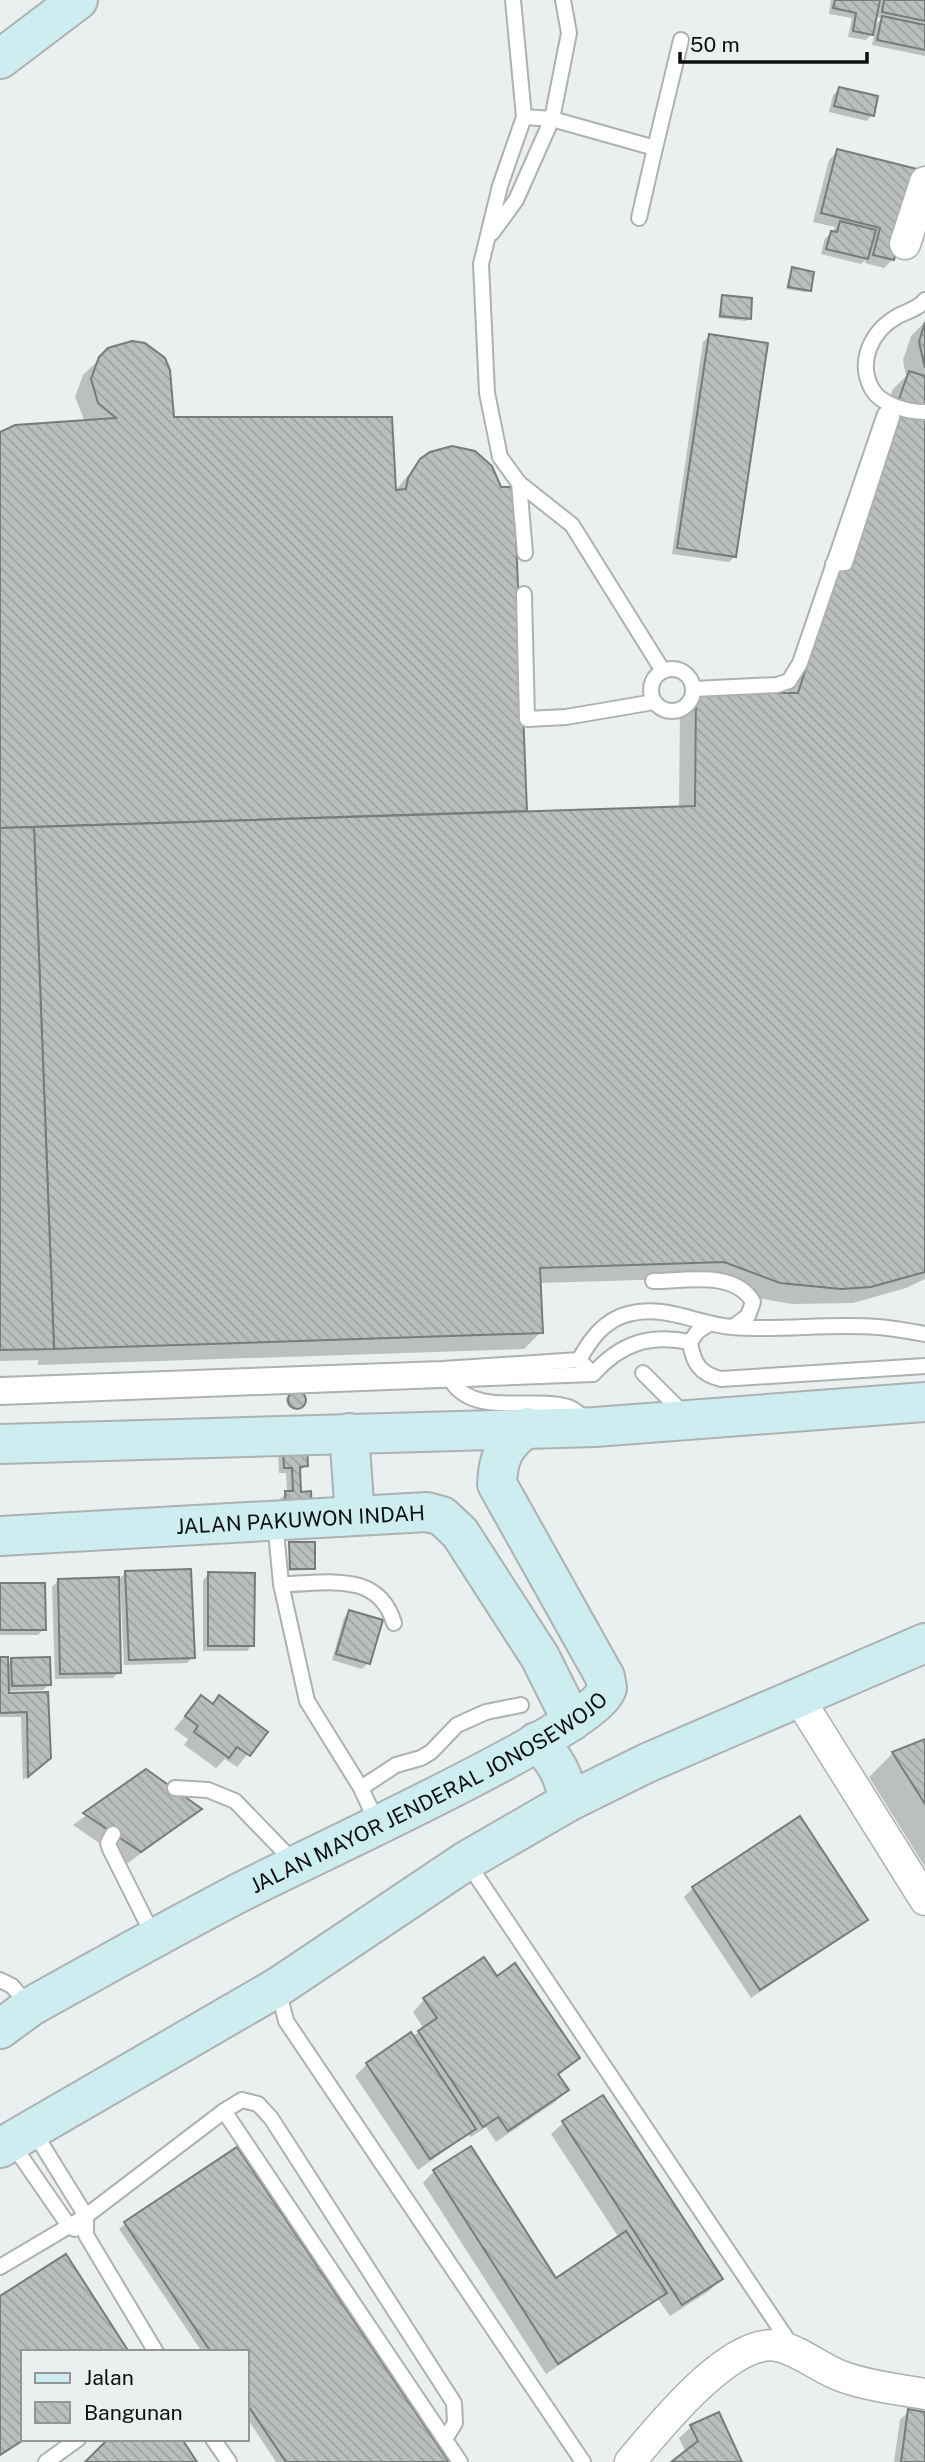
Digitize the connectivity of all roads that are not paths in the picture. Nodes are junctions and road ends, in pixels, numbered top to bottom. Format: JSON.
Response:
{"nodes":[{"id":1,"x":78,"y":0,"type":"edge"},
{"id":2,"x":513,"y":0,"type":"edge"},
{"id":3,"x":563,"y":0,"type":"edge"},
{"id":4,"x":681,"y":40,"type":"dead end"},
{"id":5,"x":0,"y":59,"type":"edge"},
{"id":6,"x":524,"y":117,"type":"junction"},
{"id":7,"x":552,"y":120,"type":"junction"},
{"id":8,"x":655,"y":148,"type":"junction"},
{"id":9,"x":925,"y":182,"type":"edge"},
{"id":10,"x":639,"y":218,"type":"dead end"},
{"id":11,"x":489,"y":236,"type":"junction"},
{"id":12,"x":905,"y":244,"type":"dead end"},
{"id":13,"x":925,"y":300,"type":"edge"},
{"id":14,"x":925,"y":412,"type":"edge"},
{"id":15,"x":885,"y":414,"type":"dead end"},
{"id":16,"x":519,"y":483,"type":"junction"},
{"id":17,"x":525,"y":553,"type":"dead end"},
{"id":18,"x":524,"y":594,"type":"dead end"},
{"id":19,"x":663,"y":671,"type":"junction"},
{"id":20,"x":693,"y":687,"type":"junction"},
{"id":21,"x":654,"y":702,"type":"junction"},
{"id":22,"x":653,"y":1281,"type":"dead end"},
{"id":23,"x":668,"y":1311,"type":"junction"},
{"id":24,"x":709,"y":1324,"type":"junction"},
{"id":25,"x":733,"y":1327,"type":"junction"},
{"id":26,"x":925,"y":1334,"type":"edge"},
{"id":27,"x":667,"y":1338,"type":"junction"},
{"id":28,"x":690,"y":1342,"type":"junction"},
{"id":29,"x":579,"y":1360,"type":"junction"},
{"id":30,"x":925,"y":1366,"type":"edge"},
{"id":31,"x":643,"y":1373,"type":"dead end"},
{"id":32,"x":593,"y":1374,"type":"junction"},
{"id":33,"x":452,"y":1382,"type":"junction"},
{"id":34,"x":0,"y":1385,"type":"edge"},
{"id":35,"x":0,"y":1397,"type":"edge"},
{"id":36,"x":925,"y":1402,"type":"edge"},
{"id":37,"x":690,"y":1420,"type":"junction"},
{"id":38,"x":527,"y":1427,"type":"junction"},
{"id":39,"x":595,"y":1427,"type":"junction"},
{"id":40,"x":349,"y":1433,"type":"junction"},
{"id":41,"x":0,"y":1444,"type":"edge"},
{"id":42,"x":355,"y":1516,"type":"junction"},
{"id":43,"x":275,"y":1521,"type":"junction"},
{"id":44,"x":0,"y":1535,"type":"edge"},
{"id":45,"x":281,"y":1584,"type":"junction"},
{"id":46,"x":394,"y":1623,"type":"dead end"},
{"id":47,"x":925,"y":1643,"type":"edge"},
{"id":48,"x":798,"y":1698,"type":"junction"},
{"id":49,"x":521,"y":1705,"type":"dead end"},
{"id":50,"x":572,"y":1721,"type":"junction"},
{"id":51,"x":536,"y":1742,"type":"junction"},
{"id":52,"x":175,"y":1788,"type":"dead end"},
{"id":53,"x":360,"y":1788,"type":"junction"},
{"id":54,"x":568,"y":1801,"type":"junction"},
{"id":55,"x":379,"y":1826,"type":"junction"},
{"id":56,"x":114,"y":1834,"type":"dead end"},
{"id":57,"x":466,"y":1861,"type":"junction"},
{"id":58,"x":298,"y":1866,"type":"junction"},
{"id":59,"x":925,"y":1900,"type":"edge"},
{"id":60,"x":154,"y":1938,"type":"junction"},
{"id":61,"x":0,"y":1980,"type":"edge"},
{"id":62,"x":278,"y":1987,"type":"junction"},
{"id":63,"x":15,"y":2018,"type":"edge"},
{"id":64,"x":224,"y":2111,"type":"junction"},
{"id":65,"x":14,"y":2139,"type":"edge"},
{"id":66,"x":86,"y":2216,"type":"junction"},
{"id":67,"x":69,"y":2226,"type":"junction"},
{"id":68,"x":86,"y":2235,"type":"junction"},
{"id":69,"x":0,"y":2267,"type":"edge"},
{"id":70,"x":155,"y":2350,"type":"edge"},
{"id":71,"x":795,"y":2351,"type":"junction"},
{"id":72,"x":925,"y":2394,"type":"edge"},
{"id":73,"x":445,"y":2438,"type":"junction"},
{"id":74,"x":75,"y":2441,"type":"edge"},
{"id":75,"x":214,"y":2441,"type":"edge"},
{"id":76,"x":46,"y":2462,"type":"edge"},
{"id":77,"x":229,"y":2462,"type":"edge"},
{"id":78,"x":460,"y":2462,"type":"edge"},
{"id":79,"x":583,"y":2462,"type":"edge"},
{"id":80,"x":631,"y":2462,"type":"edge"}],
"edges":[{"from":1,"to":5,"type":"main road"},
{"from":2,"to":6,"type":"lane"},
{"from":3,"to":7,"type":"lane"},
{"from":4,"to":8,"type":"lane"},
{"from":6,"to":7,"type":"lane"},
{"from":6,"to":11,"type":"lane"},
{"from":7,"to":8,"type":"lane"},
{"from":7,"to":11,"type":"lane"},
{"from":8,"to":10,"type":"lane"},
{"from":9,"to":12,"type":"street"},
{"from":11,"to":16,"type":"lane"},
{"from":13,"to":14,"type":"lane"},
{"from":15,"to":20,"type":"lane"},
{"from":16,"to":17,"type":"lane"},
{"from":16,"to":19,"type":"lane"},
{"from":18,"to":21,"type":"lane"},
{"from":19,"to":20,"type":"lane"},
{"from":19,"to":21,"type":"lane"},
{"from":20,"to":21,"type":"lane"},
{"from":22,"to":25,"type":"lane"},
{"from":23,"to":24,"type":"lane"},
{"from":23,"to":27,"type":"lane"},
{"from":23,"to":29,"type":"lane"},
{"from":24,"to":25,"type":"lane"},
{"from":24,"to":28,"type":"lane"},
{"from":25,"to":26,"type":"lane"},
{"from":27,"to":28,"type":"lane"},
{"from":27,"to":32,"type":"lane"},
{"from":28,"to":30,"type":"lane"},
{"from":29,"to":32,"type":"lane"},
{"from":29,"to":34,"type":"lane"},
{"from":31,"to":37,"type":"lane"},
{"from":32,"to":33,"type":"lane"},
{"from":33,"to":35,"type":"lane"},
{"from":33,"to":39,"type":"lane"},
{"from":36,"to":37,"type":"main road"},
{"from":37,"to":39,"type":"main road"},
{"from":38,"to":39,"type":"main road"},
{"from":38,"to":40,"type":"main road"},
{"from":38,"to":50,"type":"main road","name":"JALAN MAYOR JENDERAL JONOSEWOJO"},
{"from":40,"to":41,"type":"main road"},
{"from":40,"to":42,"type":"main road"},
{"from":42,"to":43,"type":"main road","name":"JALAN PAKUWON INDAH"},
{"from":42,"to":50,"type":"main road","name":"JALAN PAKUWON INDAH"},
{"from":43,"to":44,"type":"main road","name":"JALAN PAKUWON INDAH"},
{"from":43,"to":45,"type":"lane"},
{"from":45,"to":46,"type":"lane"},
{"from":45,"to":53,"type":"lane"},
{"from":47,"to":48,"type":"main road"},
{"from":48,"to":54,"type":"main road"},
{"from":48,"to":59,"type":"street"},
{"from":49,"to":53,"type":"lane"},
{"from":50,"to":51,"type":"main road","name":"JALAN MAYOR JENDERAL JONOSEWOJO"},
{"from":51,"to":54,"type":"main road"},
{"from":51,"to":55,"type":"main road","name":"JALAN MAYOR JENDERAL JONOSEWOJO"},
{"from":52,"to":58,"type":"lane"},
{"from":53,"to":55,"type":"lane"},
{"from":54,"to":57,"type":"main road"},
{"from":55,"to":58,"type":"main road","name":"JALAN MAYOR JENDERAL JONOSEWOJO"},
{"from":56,"to":60,"type":"lane"},
{"from":57,"to":62,"type":"main road"},
{"from":57,"to":71,"type":"lane"},
{"from":58,"to":60,"type":"main road","name":"JALAN MAYOR JENDERAL JONOSEWOJO"},
{"from":60,"to":63,"type":"main road","name":"JALAN MAYOR JENDERAL JONOSEWOJO"},
{"from":61,"to":63,"type":"lane"},
{"from":62,"to":65,"type":"main road"},
{"from":62,"to":79,"type":"lane"},
{"from":64,"to":66,"type":"lane"},
{"from":64,"to":73,"type":"lane"},
{"from":64,"to":73,"type":"lane"},
{"from":65,"to":66,"type":"lane"},
{"from":65,"to":67,"type":"lane"},
{"from":66,"to":67,"type":"lane"},
{"from":66,"to":68,"type":"lane"},
{"from":67,"to":68,"type":"lane"},
{"from":67,"to":69,"type":"lane"},
{"from":68,"to":70,"type":"lane"},
{"from":71,"to":72,"type":"street"},
{"from":71,"to":80,"type":"street"},
{"from":73,"to":78,"type":"lane"},
{"from":74,"to":76,"type":"lane"},
{"from":75,"to":77,"type":"lane"}]}
